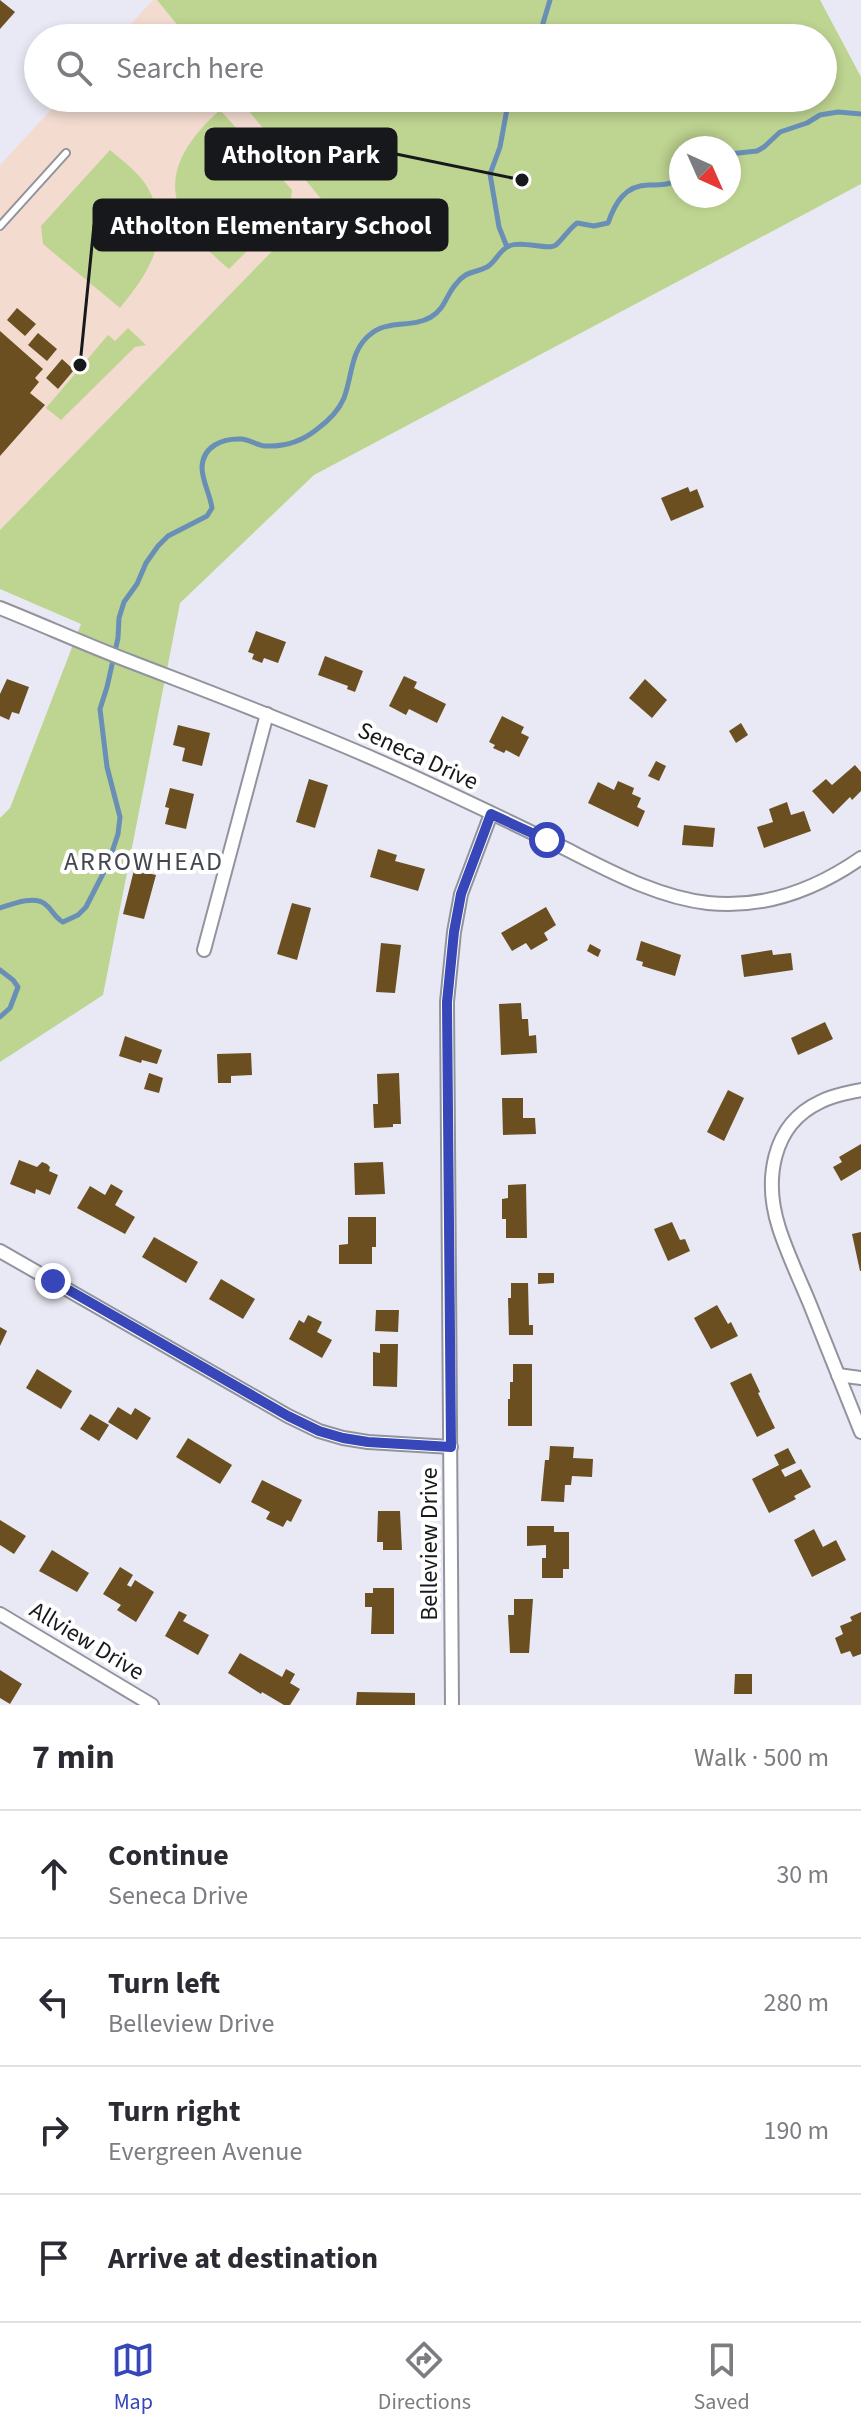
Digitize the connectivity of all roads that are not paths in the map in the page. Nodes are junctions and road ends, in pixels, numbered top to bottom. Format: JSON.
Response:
{"nodes":[{"id":1,"x":66,"y":153,"type":"dead end"},
{"id":2,"x":0,"y":226,"type":"edge"},
{"id":3,"x":0,"y":608,"type":"edge"},
{"id":4,"x":267,"y":714,"type":"junction"},
{"id":5,"x":491,"y":814,"type":"junction"},
{"id":6,"x":861,"y":858,"type":"edge"},
{"id":7,"x":204,"y":950,"type":"dead end"},
{"id":8,"x":861,"y":1090,"type":"edge"},
{"id":9,"x":0,"y":1251,"type":"edge"},
{"id":10,"x":838,"y":1375,"type":"junction"},
{"id":11,"x":861,"y":1378,"type":"edge"},
{"id":12,"x":861,"y":1432,"type":"edge"},
{"id":13,"x":451,"y":1447,"type":"junction"},
{"id":14,"x":0,"y":1614,"type":"edge"},
{"id":15,"x":152,"y":1705,"type":"edge"},
{"id":16,"x":452,"y":1705,"type":"edge"}],
"edges":[{"from":1,"to":2,"type":"lane"},
{"from":3,"to":4,"type":"street","name":"Seneca Drive"},
{"from":4,"to":5,"type":"street","name":"Seneca Drive"},
{"from":4,"to":7,"type":"street"},
{"from":5,"to":6,"type":"street","name":"Seneca Drive"},
{"from":5,"to":13,"type":"street","name":"Belleview Drive"},
{"from":8,"to":10,"type":"street"},
{"from":9,"to":13,"type":"street"},
{"from":10,"to":11,"type":"street"},
{"from":10,"to":12,"type":"street"},
{"from":13,"to":16,"type":"street","name":"Belleview Drive"},
{"from":14,"to":15,"type":"street","name":"Allview Drive"}]}
